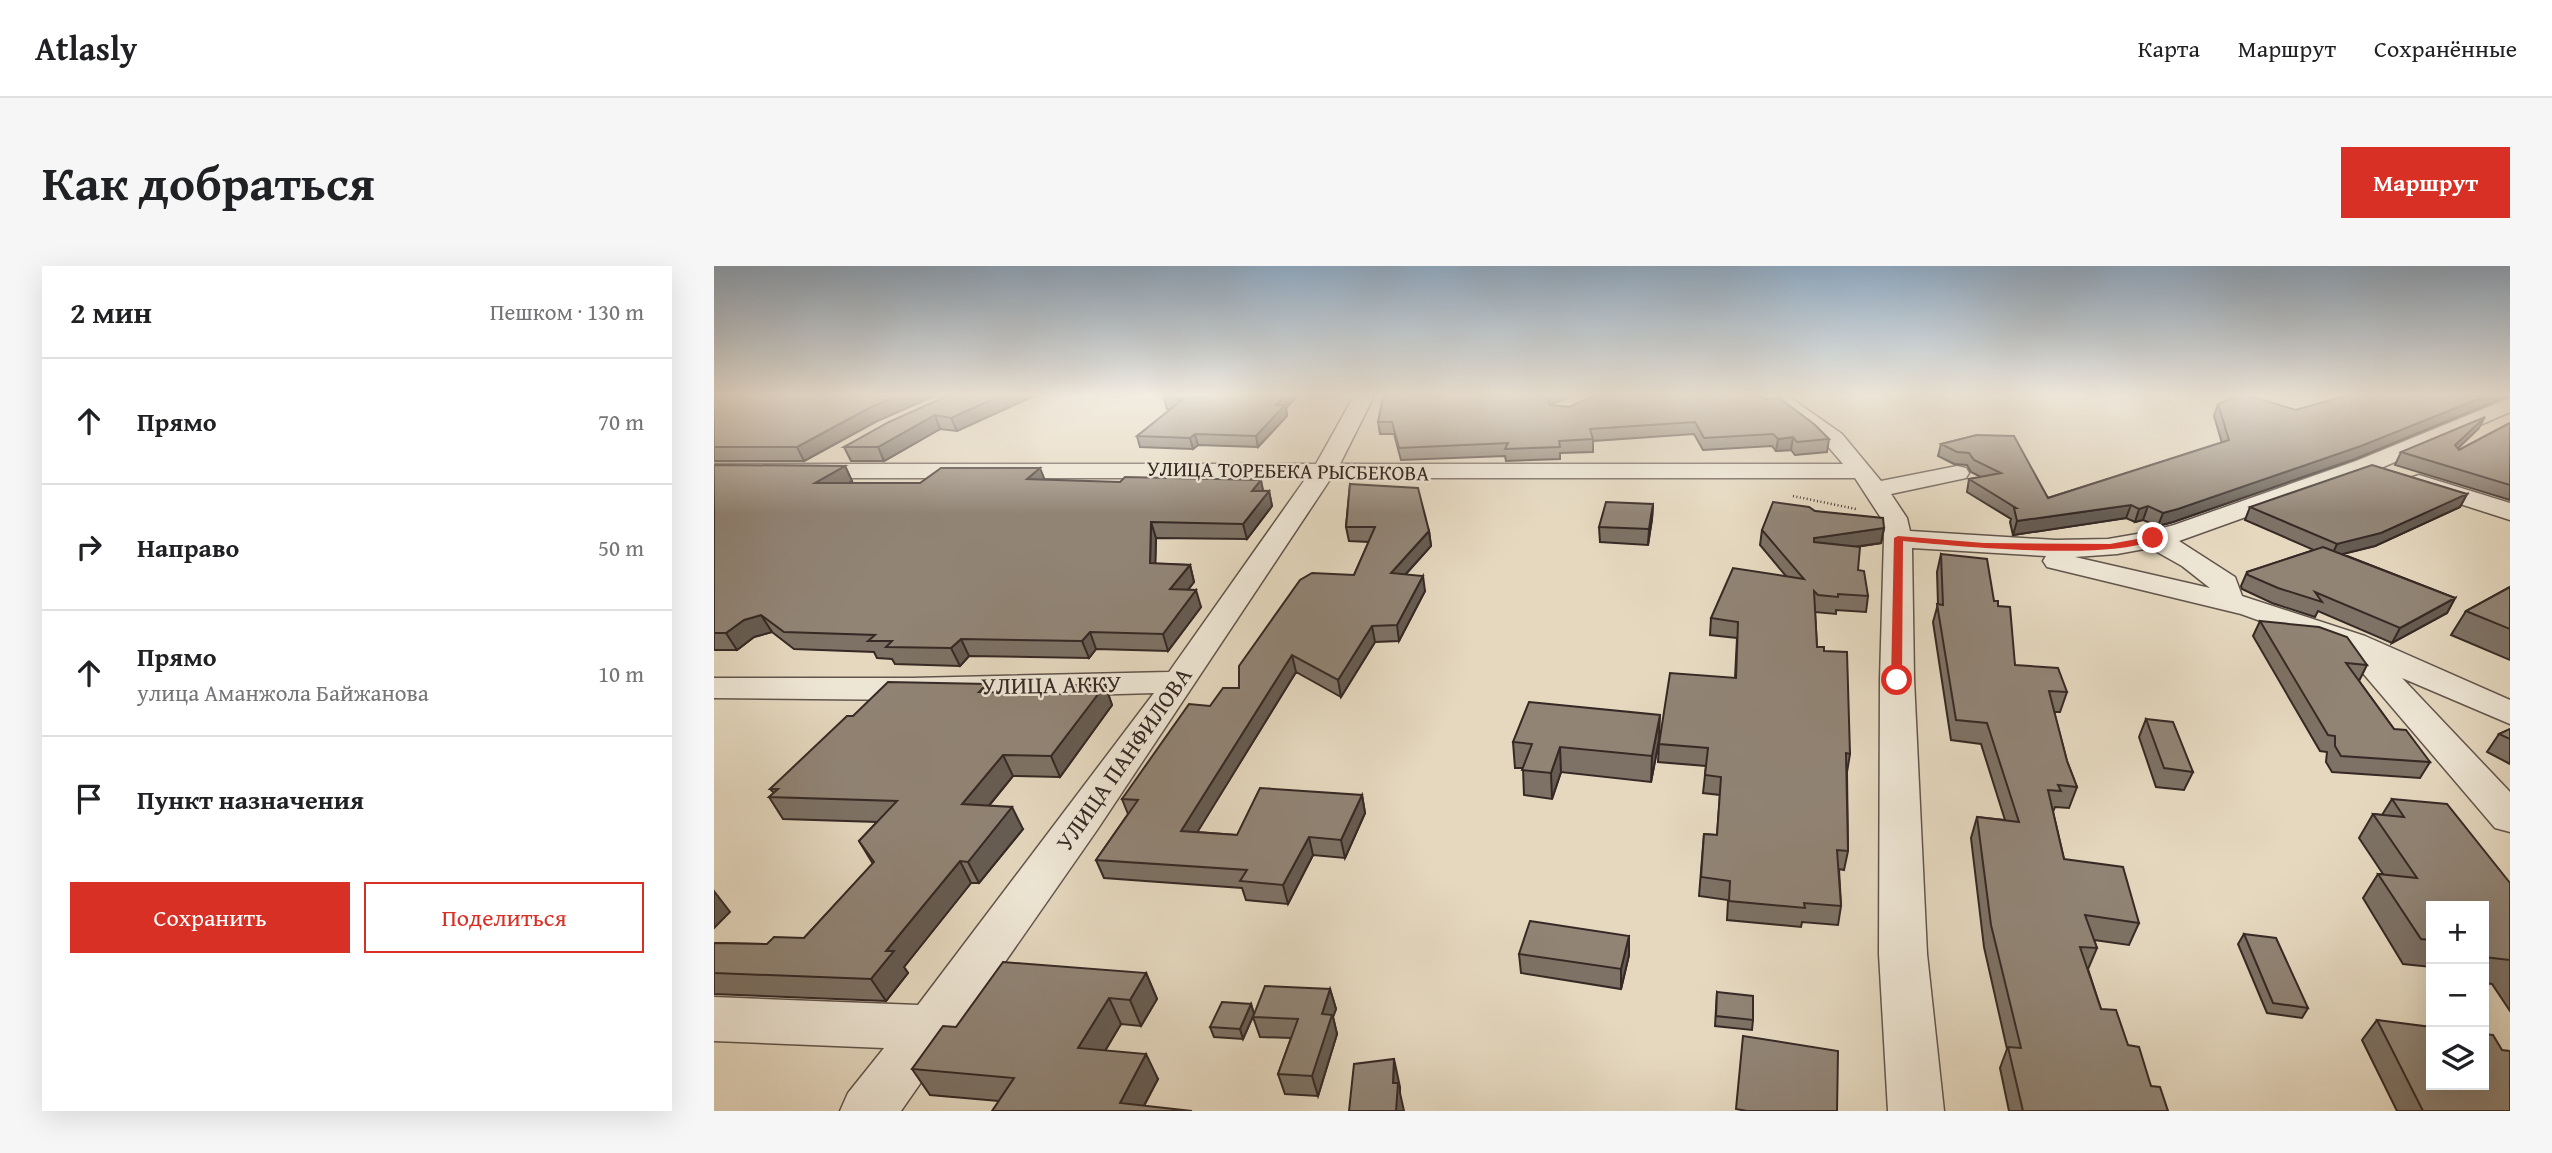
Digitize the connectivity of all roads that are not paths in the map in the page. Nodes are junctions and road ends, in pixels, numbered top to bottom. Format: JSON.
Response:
{"nodes":[{"id":1,"x":1343,"y":435,"type":"edge"},
{"id":2,"x":1830,"y":435,"type":"edge"},
{"id":3,"x":2436,"y":435,"type":"edge"},
{"id":4,"x":853,"y":446,"type":"edge"},
{"id":5,"x":2365,"y":466,"type":"junction"},
{"id":6,"x":1324,"y":470,"type":"junction"},
{"id":7,"x":714,"y":471,"type":"edge"},
{"id":8,"x":810,"y":471,"type":"junction"},
{"id":9,"x":1957,"y":473,"type":"dead end"},
{"id":10,"x":1868,"y":480,"type":"junction"},
{"id":11,"x":2510,"y":512,"type":"edge"},
{"id":12,"x":1898,"y":538,"type":"junction"},
{"id":13,"x":2153,"y":538,"type":"junction"},
{"id":14,"x":2004,"y":546,"type":"junction"},
{"id":15,"x":2228,"y":601,"type":"junction"},
{"id":16,"x":2353,"y":643,"type":"junction"},
{"id":17,"x":1179,"y":682,"type":"junction"},
{"id":18,"x":714,"y":688,"type":"edge"},
{"id":19,"x":2510,"y":713,"type":"edge"},
{"id":20,"x":2510,"y":818,"type":"edge"},
{"id":21,"x":714,"y":1019,"type":"edge"},
{"id":22,"x":931,"y":1028,"type":"junction"},
{"id":23,"x":868,"y":1111,"type":"edge"},
{"id":24,"x":1916,"y":1111,"type":"edge"}],
"edges":[{"from":1,"to":6,"type":"street","name":"УЛИЦА ПАНФИЛОВА"},
{"from":2,"to":10,"type":"street"},
{"from":3,"to":5,"type":"street"},
{"from":4,"to":8,"type":"street"},
{"from":5,"to":11,"type":"street"},
{"from":5,"to":13,"type":"street"},
{"from":6,"to":8,"type":"street","name":"УЛИЦА ТОРЕБЕКА РЫСБЕКОВА"},
{"from":6,"to":10,"type":"street","name":"УЛИЦА ТОРЕБЕКА РЫСБЕКОВА"},
{"from":6,"to":17,"type":"street","name":"УЛИЦА ПАНФИЛОВА"},
{"from":7,"to":8,"type":"street","name":"УЛИЦА ТОРЕБЕКА РЫСБЕКОВА"},
{"from":9,"to":10,"type":"street","name":"УЛИЦА ТОРЕБЕКА РЫСБЕКОВА"},
{"from":10,"to":12,"type":"street"},
{"from":12,"to":14,"type":"street"},
{"from":12,"to":24,"type":"street"},
{"from":13,"to":14,"type":"street"},
{"from":13,"to":15,"type":"street"},
{"from":14,"to":15,"type":"street"},
{"from":15,"to":16,"type":"street"},
{"from":16,"to":19,"type":"street"},
{"from":16,"to":20,"type":"street"},
{"from":17,"to":18,"type":"street","name":"УЛИЦА АККУ"},
{"from":17,"to":22,"type":"street","name":"УЛИЦА ПАНФИЛОВА"},
{"from":21,"to":22,"type":"street"},
{"from":22,"to":23,"type":"street","name":"УЛИЦА ПАНФИЛОВА"}]}
